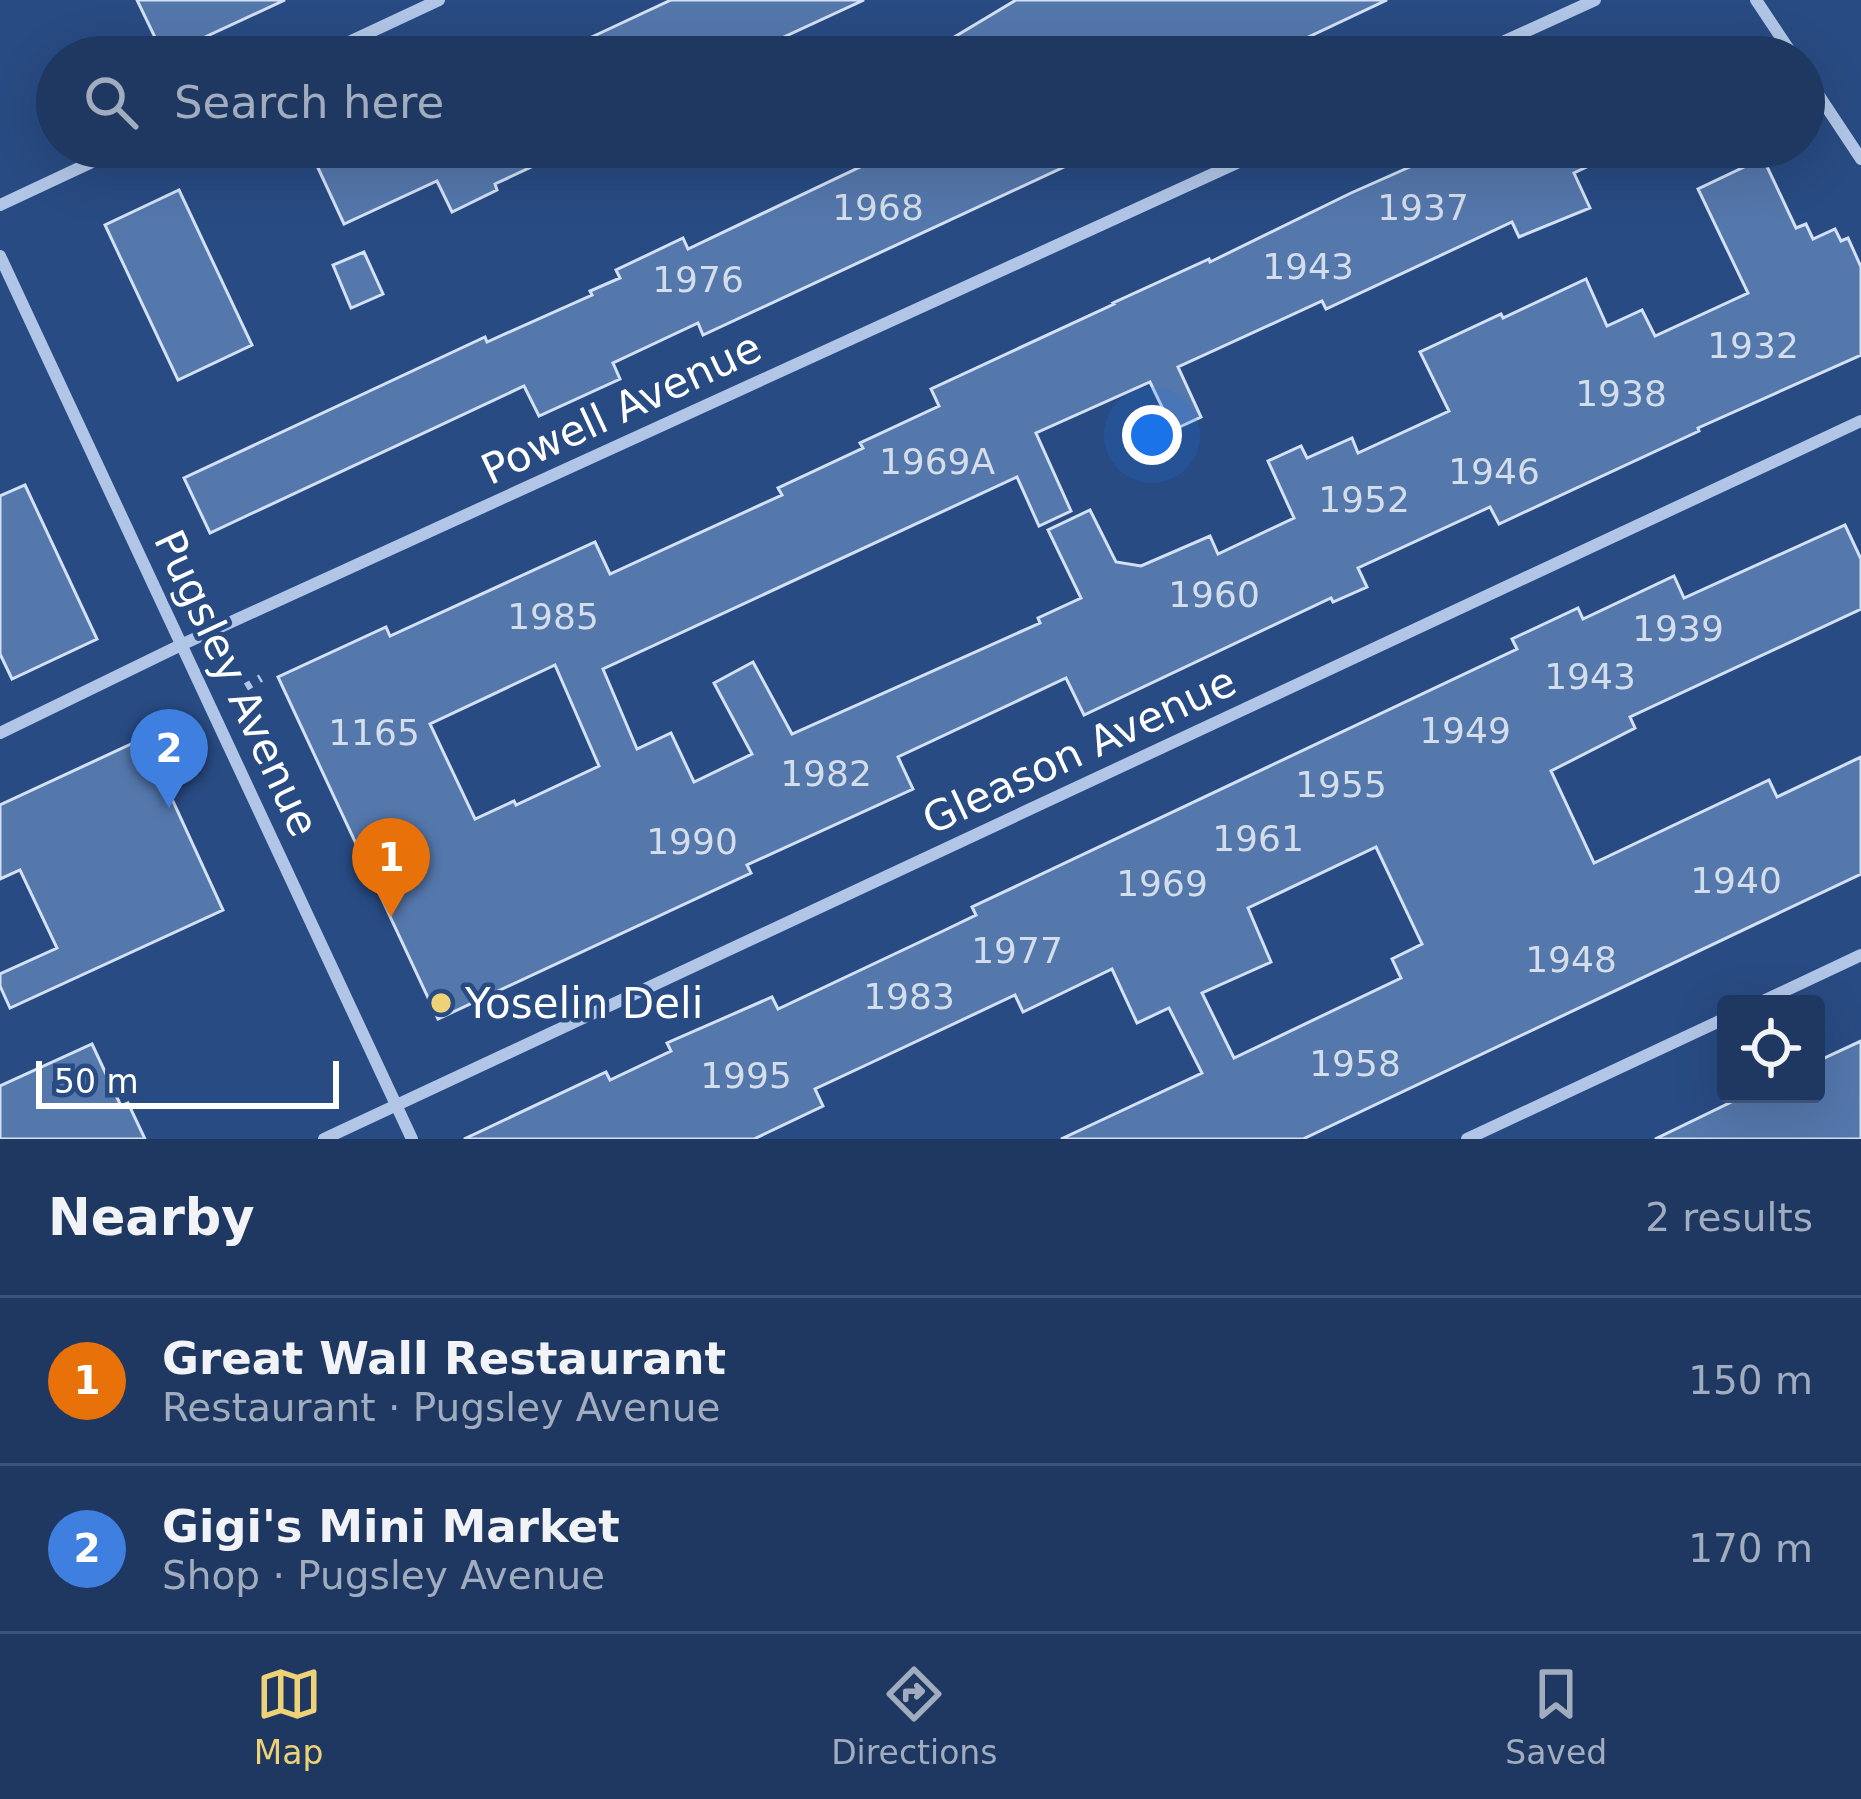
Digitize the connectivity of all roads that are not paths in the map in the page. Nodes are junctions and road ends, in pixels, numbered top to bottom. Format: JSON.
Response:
{"nodes":[{"id":1,"x":439,"y":0,"type":"edge"},
{"id":2,"x":1594,"y":0,"type":"edge"},
{"id":3,"x":1756,"y":0,"type":"edge"},
{"id":4,"x":362,"y":36,"type":"edge"},
{"id":5,"x":1516,"y":36,"type":"edge"},
{"id":6,"x":1780,"y":36,"type":"edge"},
{"id":7,"x":1825,"y":105,"type":"edge"},
{"id":8,"x":1861,"y":159,"type":"edge"},
{"id":9,"x":79,"y":168,"type":"edge"},
{"id":10,"x":1226,"y":168,"type":"edge"},
{"id":11,"x":0,"y":205,"type":"edge"},
{"id":12,"x":0,"y":256,"type":"edge"},
{"id":13,"x":1861,"y":421,"type":"edge"},
{"id":14,"x":182,"y":644,"type":"junction"},
{"id":15,"x":0,"y":733,"type":"edge"},
{"id":16,"x":1861,"y":956,"type":"edge"},
{"id":17,"x":1776,"y":995,"type":"edge"},
{"id":18,"x":1717,"y":1022,"type":"edge"},
{"id":19,"x":396,"y":1105,"type":"junction"},
{"id":20,"x":324,"y":1139,"type":"edge"},
{"id":21,"x":412,"y":1139,"type":"edge"},
{"id":22,"x":1467,"y":1139,"type":"edge"}],
"edges":[{"from":1,"to":4,"type":"street"},
{"from":2,"to":5,"type":"street"},
{"from":3,"to":6,"type":"street"},
{"from":7,"to":8,"type":"street"},
{"from":9,"to":11,"type":"street"},
{"from":10,"to":14,"type":"street","name":"Powell Avenue"},
{"from":12,"to":14,"type":"street","name":"Pugsley Avenue"},
{"from":13,"to":19,"type":"street","name":"Gleason Avenue"},
{"from":14,"to":15,"type":"street","name":"Powell Avenue"},
{"from":14,"to":19,"type":"street","name":"Pugsley Avenue"},
{"from":16,"to":17,"type":"street"},
{"from":18,"to":22,"type":"street"},
{"from":19,"to":20,"type":"street","name":"Gleason Avenue"},
{"from":19,"to":21,"type":"street","name":"Pugsley Avenue"}]}
